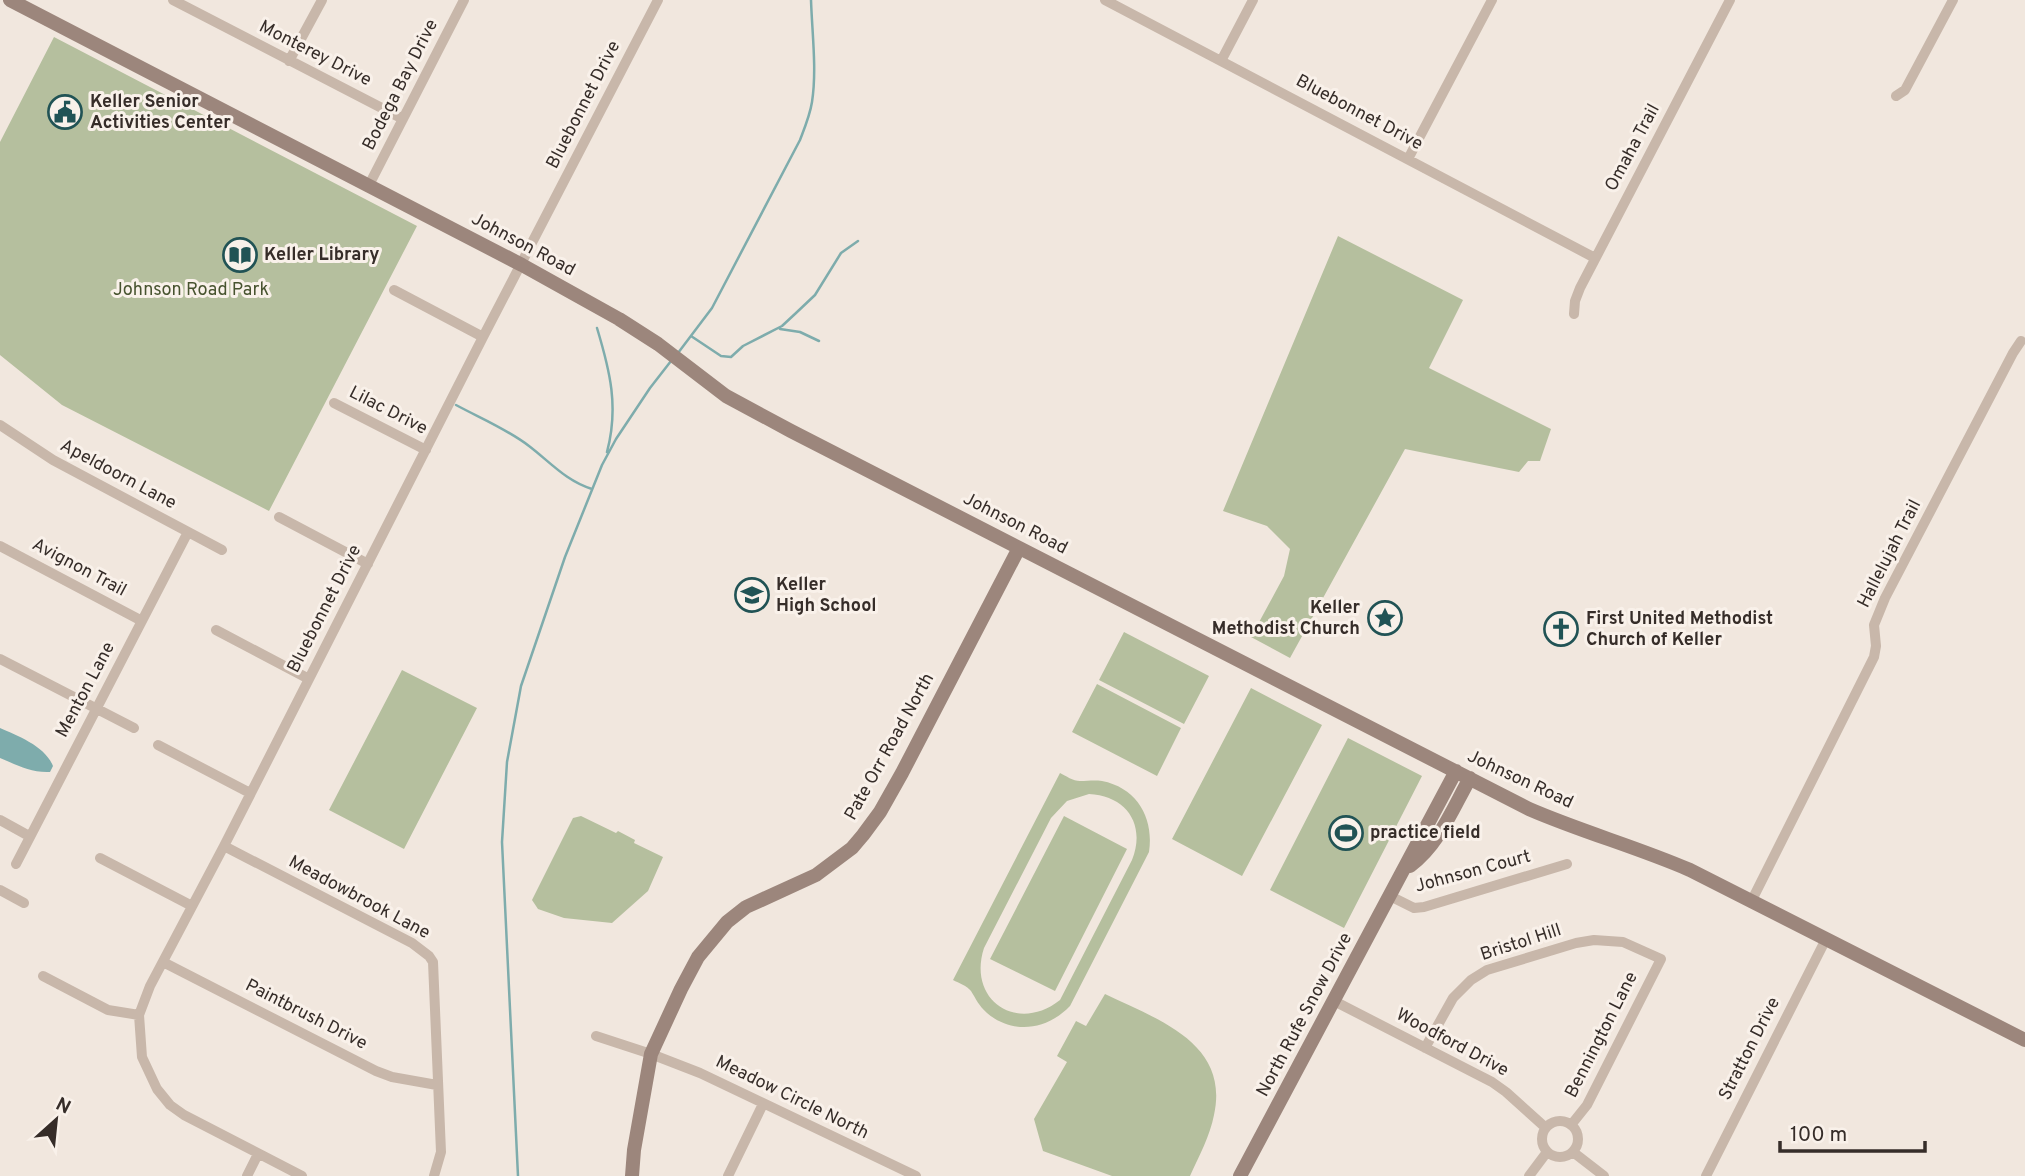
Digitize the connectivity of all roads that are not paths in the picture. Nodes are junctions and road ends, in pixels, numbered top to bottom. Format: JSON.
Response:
{"nodes":[{"id":1,"x":10,"y":0,"type":"edge"},
{"id":2,"x":173,"y":0,"type":"edge"},
{"id":3,"x":322,"y":0,"type":"edge"},
{"id":4,"x":464,"y":0,"type":"edge"},
{"id":5,"x":658,"y":0,"type":"edge"},
{"id":6,"x":1105,"y":0,"type":"edge"},
{"id":7,"x":1253,"y":0,"type":"edge"},
{"id":8,"x":1492,"y":0,"type":"edge"},
{"id":9,"x":1730,"y":0,"type":"edge"},
{"id":10,"x":1953,"y":0,"type":"edge"},
{"id":11,"x":289,"y":61,"type":"junction"},
{"id":12,"x":1221,"y":61,"type":"junction"},
{"id":13,"x":1896,"y":96,"type":"dead end"},
{"id":14,"x":403,"y":119,"type":"junction"},
{"id":15,"x":1409,"y":159,"type":"junction"},
{"id":16,"x":368,"y":187,"type":"junction"},
{"id":17,"x":1595,"y":258,"type":"junction"},
{"id":18,"x":522,"y":265,"type":"junction"},
{"id":19,"x":394,"y":290,"type":"dead end"},
{"id":20,"x":1574,"y":314,"type":"dead end"},
{"id":21,"x":484,"y":337,"type":"junction"},
{"id":22,"x":2021,"y":341,"type":"dead end"},
{"id":23,"x":334,"y":402,"type":"dead end"},
{"id":24,"x":0,"y":425,"type":"edge"},
{"id":25,"x":426,"y":450,"type":"junction"},
{"id":26,"x":279,"y":517,"type":"dead end"},
{"id":27,"x":188,"y":532,"type":"junction"},
{"id":28,"x":0,"y":546,"type":"edge"},
{"id":29,"x":1018,"y":548,"type":"junction"},
{"id":30,"x":222,"y":550,"type":"dead end"},
{"id":31,"x":368,"y":564,"type":"junction"},
{"id":32,"x":142,"y":621,"type":"junction"},
{"id":33,"x":216,"y":630,"type":"dead end"},
{"id":34,"x":0,"y":659,"type":"edge"},
{"id":35,"x":309,"y":679,"type":"junction"},
{"id":36,"x":96,"y":708,"type":"junction"},
{"id":37,"x":134,"y":728,"type":"dead end"},
{"id":38,"x":158,"y":745,"type":"dead end"},
{"id":39,"x":1456,"y":771,"type":"junction"},
{"id":40,"x":1470,"y":778,"type":"junction"},
{"id":41,"x":250,"y":793,"type":"junction"},
{"id":42,"x":0,"y":820,"type":"edge"},
{"id":43,"x":29,"y":836,"type":"junction"},
{"id":44,"x":224,"y":846,"type":"junction"},
{"id":45,"x":100,"y":858,"type":"dead end"},
{"id":46,"x":1567,"y":863,"type":"dead end"},
{"id":47,"x":16,"y":864,"type":"dead end"},
{"id":48,"x":1403,"y":872,"type":"junction"},
{"id":49,"x":0,"y":890,"type":"edge"},
{"id":50,"x":1390,"y":896,"type":"junction"},
{"id":51,"x":1752,"y":900,"type":"junction"},
{"id":52,"x":24,"y":903,"type":"dead end"},
{"id":53,"x":192,"y":906,"type":"junction"},
{"id":54,"x":1826,"y":939,"type":"junction"},
{"id":55,"x":1661,"y":959,"type":"joint"},
{"id":56,"x":163,"y":962,"type":"junction"},
{"id":57,"x":43,"y":976,"type":"dead end"},
{"id":58,"x":1334,"y":1001,"type":"junction"},
{"id":59,"x":139,"y":1015,"type":"junction"},
{"id":60,"x":596,"y":1036,"type":"dead end"},
{"id":61,"x":2025,"y":1040,"type":"edge"},
{"id":62,"x":1425,"y":1048,"type":"junction"},
{"id":63,"x":651,"y":1054,"type":"junction"},
{"id":64,"x":438,"y":1085,"type":"junction"},
{"id":65,"x":762,"y":1104,"type":"junction"},
{"id":66,"x":1571,"y":1125,"type":"junction"},
{"id":67,"x":1546,"y":1128,"type":"junction"},
{"id":68,"x":1547,"y":1152,"type":"junction"},
{"id":69,"x":1573,"y":1152,"type":"junction"},
{"id":70,"x":258,"y":1154,"type":"junction"},
{"id":71,"x":247,"y":1176,"type":"edge"},
{"id":72,"x":302,"y":1176,"type":"edge"},
{"id":73,"x":434,"y":1176,"type":"edge"},
{"id":74,"x":632,"y":1176,"type":"edge"},
{"id":75,"x":728,"y":1176,"type":"edge"},
{"id":76,"x":916,"y":1176,"type":"edge"},
{"id":77,"x":1240,"y":1176,"type":"edge"},
{"id":78,"x":1529,"y":1176,"type":"edge"},
{"id":79,"x":1604,"y":1176,"type":"edge"},
{"id":80,"x":1706,"y":1176,"type":"edge"}],
"edges":[{"from":1,"to":16,"type":"main road","name":"Johnson Road"},
{"from":2,"to":11,"type":"street","name":"Monterey Drive"},
{"from":3,"to":11,"type":"street"},
{"from":4,"to":14,"type":"street","name":"Bodega Bay Drive"},
{"from":5,"to":18,"type":"street","name":"Bluebonnet Drive"},
{"from":6,"to":12,"type":"street","name":"Bluebonnet Drive"},
{"from":7,"to":12,"type":"street"},
{"from":8,"to":15,"type":"street"},
{"from":9,"to":17,"type":"street","name":"Omaha Trail"},
{"from":10,"to":13,"type":"street"},
{"from":11,"to":14,"type":"street","name":"Monterey Drive"},
{"from":12,"to":15,"type":"street","name":"Bluebonnet Drive"},
{"from":14,"to":16,"type":"street","name":"Bodega Bay Drive"},
{"from":15,"to":17,"type":"street","name":"Bluebonnet Drive"},
{"from":16,"to":18,"type":"main road","name":"Johnson Road"},
{"from":17,"to":20,"type":"street","name":"Omaha Trail"},
{"from":18,"to":21,"type":"street","name":"Bluebonnet Drive"},
{"from":18,"to":29,"type":"main road","name":"Johnson Road"},
{"from":19,"to":21,"type":"street"},
{"from":21,"to":25,"type":"street","name":"Bluebonnet Drive"},
{"from":22,"to":51,"type":"street","name":"Hallelujah Trail"},
{"from":23,"to":25,"type":"street","name":"Lilac Drive"},
{"from":24,"to":27,"type":"street","name":"Apeldoorn Lane"},
{"from":25,"to":31,"type":"street","name":"Bluebonnet Drive"},
{"from":26,"to":31,"type":"street"},
{"from":27,"to":30,"type":"street","name":"Apeldoorn Lane"},
{"from":27,"to":32,"type":"street","name":"Menton Lane"},
{"from":28,"to":32,"type":"street","name":"Avignon Trail"},
{"from":29,"to":39,"type":"main road","name":"Johnson Road"},
{"from":29,"to":63,"type":"main road","name":"Pate Orr Road North"},
{"from":31,"to":35,"type":"street","name":"Bluebonnet Drive"},
{"from":32,"to":36,"type":"street","name":"Menton Lane"},
{"from":33,"to":35,"type":"street"},
{"from":34,"to":36,"type":"street"},
{"from":35,"to":41,"type":"street","name":"Bluebonnet Drive"},
{"from":36,"to":37,"type":"street"},
{"from":36,"to":43,"type":"street","name":"Menton Lane"},
{"from":38,"to":41,"type":"street"},
{"from":39,"to":40,"type":"main road","name":"Johnson Road"},
{"from":39,"to":48,"type":"main road","name":"North Rufe Snow Drive"},
{"from":40,"to":48,"type":"main road","name":"North Rufe Snow Drive"},
{"from":40,"to":51,"type":"main road","name":"Johnson Road"},
{"from":41,"to":44,"type":"street","name":"Bluebonnet Drive"},
{"from":42,"to":43,"type":"street"},
{"from":43,"to":47,"type":"street","name":"Menton Lane"},
{"from":44,"to":53,"type":"street","name":"Bluebonnet Drive"},
{"from":44,"to":64,"type":"street","name":"Meadowbrook Lane"},
{"from":45,"to":53,"type":"street"},
{"from":46,"to":50,"type":"street","name":"Johnson Court"},
{"from":48,"to":50,"type":"main road","name":"North Rufe Snow Drive"},
{"from":49,"to":52,"type":"street"},
{"from":50,"to":58,"type":"main road","name":"North Rufe Snow Drive"},
{"from":51,"to":54,"type":"main road","name":"Johnson Road"},
{"from":53,"to":56,"type":"street","name":"Bluebonnet Drive"},
{"from":54,"to":61,"type":"main road","name":"Johnson Road"},
{"from":54,"to":80,"type":"street","name":"Stratton Drive"},
{"from":55,"to":62,"type":"street","name":"Bristol Hill"},
{"from":55,"to":66,"type":"street","name":"Bennington Lane"},
{"from":56,"to":59,"type":"street","name":"Bluebonnet Drive"},
{"from":56,"to":64,"type":"street","name":"Paintbrush Drive"},
{"from":57,"to":59,"type":"street"},
{"from":58,"to":62,"type":"street","name":"Woodford Drive"},
{"from":58,"to":77,"type":"main road","name":"North Rufe Snow Drive"},
{"from":59,"to":70,"type":"street","name":"Bluebonnet Drive"},
{"from":60,"to":63,"type":"street","name":"Meadow Circle North"},
{"from":62,"to":67,"type":"street","name":"Woodford Drive"},
{"from":63,"to":65,"type":"street","name":"Meadow Circle North"},
{"from":63,"to":74,"type":"main road","name":"Pate Orr Road North"},
{"from":64,"to":73,"type":"street","name":"Meadowbrook Lane"},
{"from":65,"to":75,"type":"street"},
{"from":65,"to":76,"type":"street","name":"Meadow Circle North"},
{"from":66,"to":67,"type":"street"},
{"from":66,"to":69,"type":"street"},
{"from":67,"to":68,"type":"street"},
{"from":68,"to":69,"type":"street"},
{"from":68,"to":78,"type":"street"},
{"from":69,"to":79,"type":"street"},
{"from":70,"to":71,"type":"street"},
{"from":70,"to":72,"type":"street","name":"Bluebonnet Drive"}]}
